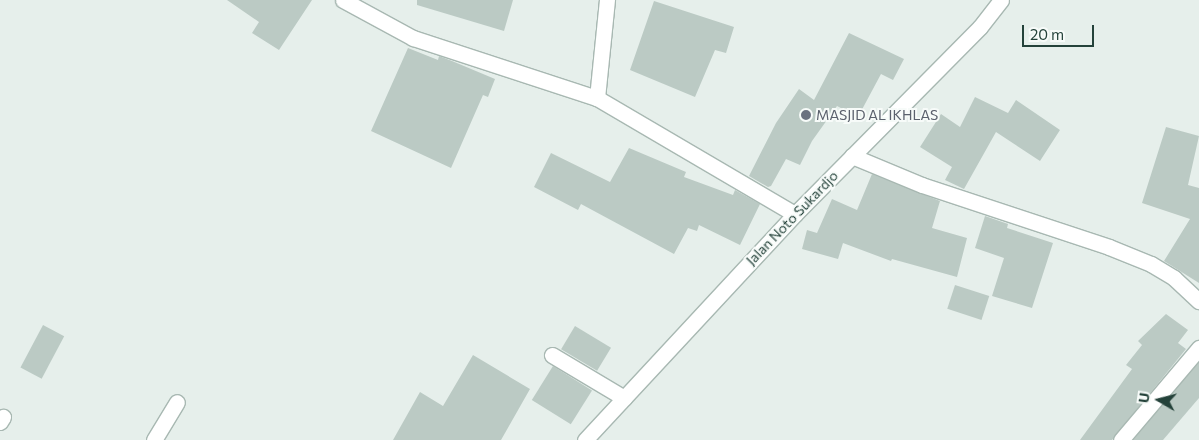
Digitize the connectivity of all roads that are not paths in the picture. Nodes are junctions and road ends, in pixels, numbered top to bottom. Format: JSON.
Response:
{"nodes":[{"id":1,"x":343,"y":0,"type":"edge"},
{"id":2,"x":607,"y":0,"type":"edge"},
{"id":3,"x":1001,"y":0,"type":"edge"},
{"id":4,"x":598,"y":98,"type":"junction"},
{"id":5,"x":852,"y":156,"type":"junction"},
{"id":6,"x":794,"y":214,"type":"junction"},
{"id":7,"x":1199,"y":301,"type":"edge"},
{"id":8,"x":1199,"y":348,"type":"edge"},
{"id":9,"x":552,"y":355,"type":"dead end"},
{"id":10,"x":624,"y":398,"type":"junction"},
{"id":11,"x":177,"y":402,"type":"dead end"},
{"id":12,"x":154,"y":440,"type":"edge"},
{"id":13,"x":585,"y":440,"type":"edge"},
{"id":14,"x":1121,"y":440,"type":"edge"}],
"edges":[{"from":1,"to":4,"type":"street"},
{"from":2,"to":4,"type":"street"},
{"from":3,"to":5,"type":"street","name":"Jalan Noto Sukardjo"},
{"from":4,"to":6,"type":"street"},
{"from":5,"to":6,"type":"street","name":"Jalan Noto Sukardjo"},
{"from":5,"to":7,"type":"street"},
{"from":6,"to":10,"type":"street","name":"Jalan Noto Sukardjo"},
{"from":8,"to":14,"type":"street"},
{"from":9,"to":10,"type":"street"},
{"from":10,"to":13,"type":"street","name":"Jalan Noto Sukardjo"},
{"from":11,"to":12,"type":"street"}]}
